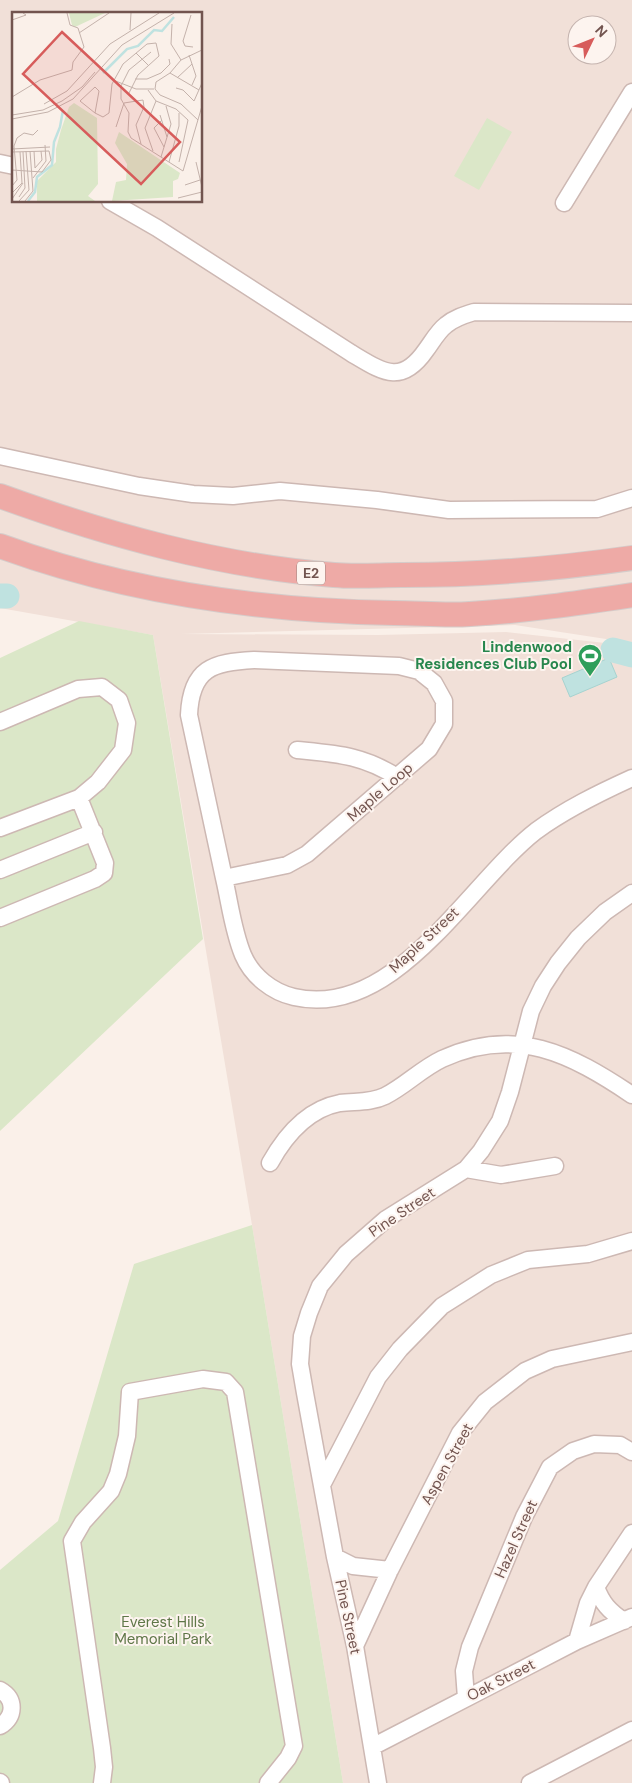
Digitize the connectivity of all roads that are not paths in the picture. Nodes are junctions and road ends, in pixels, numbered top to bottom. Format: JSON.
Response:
{"nodes":[{"id":1,"x":632,"y":92,"type":"edge"},
{"id":2,"x":112,"y":202,"type":"edge"},
{"id":3,"x":564,"y":203,"type":"dead end"},
{"id":4,"x":632,"y":313,"type":"edge"},
{"id":5,"x":0,"y":456,"type":"edge"},
{"id":6,"x":0,"y":496,"type":"edge"},
{"id":7,"x":632,"y":498,"type":"edge"},
{"id":8,"x":0,"y":546,"type":"edge"},
{"id":9,"x":632,"y":558,"type":"edge"},
{"id":10,"x":632,"y":596,"type":"edge"},
{"id":11,"x":0,"y":722,"type":"edge"},
{"id":12,"x":297,"y":750,"type":"dead end"},
{"id":13,"x":397,"y":777,"type":"junction"},
{"id":14,"x":631,"y":780,"type":"edge"},
{"id":15,"x":79,"y":798,"type":"junction"},
{"id":16,"x":0,"y":828,"type":"edge"},
{"id":17,"x":94,"y":832,"type":"junction"},
{"id":18,"x":0,"y":870,"type":"edge"},
{"id":19,"x":224,"y":878,"type":"junction"},
{"id":20,"x":632,"y":893,"type":"edge"},
{"id":21,"x":0,"y":918,"type":"edge"},
{"id":22,"x":522,"y":1044,"type":"junction"},
{"id":23,"x":632,"y":1095,"type":"edge"},
{"id":24,"x":270,"y":1162,"type":"dead end"},
{"id":25,"x":555,"y":1166,"type":"dead end"},
{"id":26,"x":466,"y":1170,"type":"junction"},
{"id":27,"x":632,"y":1241,"type":"edge"},
{"id":28,"x":632,"y":1342,"type":"edge"},
{"id":29,"x":632,"y":1452,"type":"edge"},
{"id":30,"x":322,"y":1485,"type":"junction"},
{"id":31,"x":632,"y":1533,"type":"edge"},
{"id":32,"x":335,"y":1557,"type":"junction"},
{"id":33,"x":390,"y":1570,"type":"junction"},
{"id":34,"x":596,"y":1587,"type":"junction"},
{"id":35,"x":628,"y":1619,"type":"edge"},
{"id":36,"x":576,"y":1641,"type":"junction"},
{"id":37,"x":355,"y":1646,"type":"junction"},
{"id":38,"x":0,"y":1690,"type":"edge"},
{"id":39,"x":466,"y":1698,"type":"junction"},
{"id":40,"x":0,"y":1726,"type":"edge"},
{"id":41,"x":632,"y":1730,"type":"edge"},
{"id":42,"x":372,"y":1747,"type":"junction"},
{"id":43,"x":102,"y":1783,"type":"edge"},
{"id":44,"x":268,"y":1783,"type":"edge"},
{"id":45,"x":378,"y":1783,"type":"edge"},
{"id":46,"x":530,"y":1783,"type":"edge"}],
"edges":[{"from":1,"to":3,"type":"street"},
{"from":2,"to":4,"type":"street"},
{"from":5,"to":7,"type":"street"},
{"from":6,"to":9,"type":"highway","number":"E2"},
{"from":8,"to":10,"type":"highway"},
{"from":11,"to":15,"type":"street"},
{"from":12,"to":13,"type":"street"},
{"from":13,"to":19,"type":"street","name":"Maple Loop"},
{"from":13,"to":19,"type":"street","name":"Maple Loop"},
{"from":14,"to":19,"type":"street","name":"Maple Street"},
{"from":15,"to":16,"type":"street"},
{"from":15,"to":17,"type":"street"},
{"from":17,"to":18,"type":"street"},
{"from":17,"to":21,"type":"street"},
{"from":20,"to":22,"type":"street","name":"Pine Street"},
{"from":22,"to":23,"type":"street"},
{"from":22,"to":24,"type":"street"},
{"from":22,"to":26,"type":"street","name":"Pine Street"},
{"from":25,"to":26,"type":"street"},
{"from":26,"to":30,"type":"street","name":"Pine Street"},
{"from":27,"to":30,"type":"street"},
{"from":28,"to":33,"type":"street","name":"Aspen Street"},
{"from":29,"to":39,"type":"street","name":"Hazel Street"},
{"from":30,"to":32,"type":"street","name":"Pine Street"},
{"from":31,"to":34,"type":"street"},
{"from":32,"to":33,"type":"street"},
{"from":32,"to":37,"type":"street","name":"Pine Street"},
{"from":33,"to":37,"type":"street","name":"Aspen Street"},
{"from":34,"to":35,"type":"street"},
{"from":34,"to":36,"type":"street"},
{"from":35,"to":36,"type":"street","name":"Oak Street"},
{"from":36,"to":39,"type":"street","name":"Oak Street"},
{"from":37,"to":42,"type":"street","name":"Pine Street"},
{"from":38,"to":40,"type":"street"},
{"from":39,"to":42,"type":"street","name":"Oak Street"},
{"from":41,"to":46,"type":"street"},
{"from":42,"to":45,"type":"street","name":"Pine Street"},
{"from":43,"to":44,"type":"street"}]}
